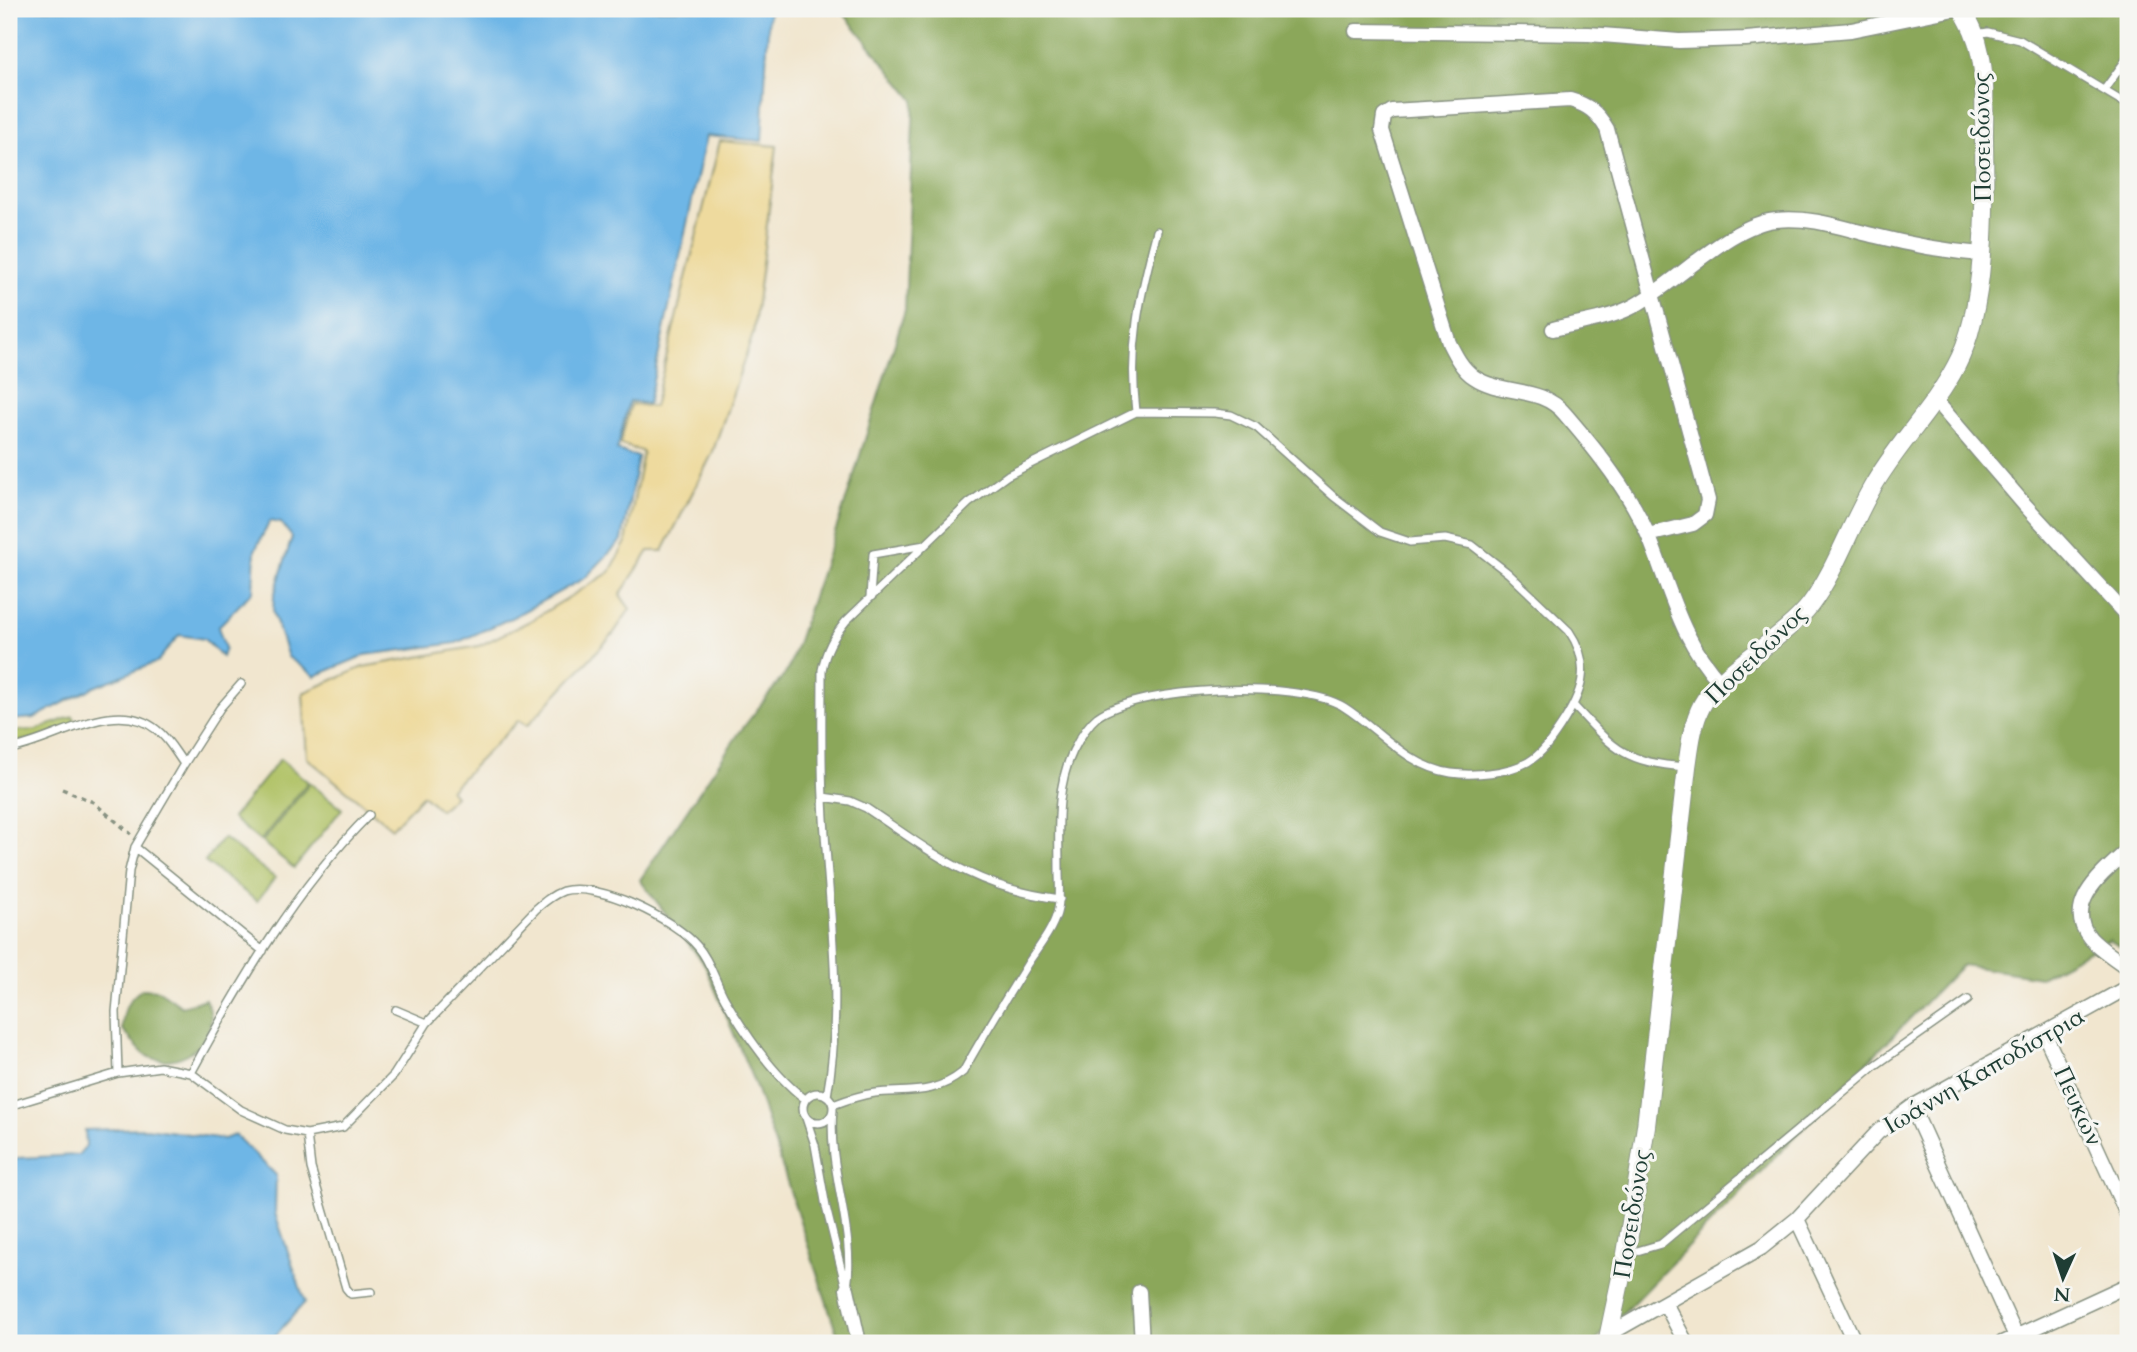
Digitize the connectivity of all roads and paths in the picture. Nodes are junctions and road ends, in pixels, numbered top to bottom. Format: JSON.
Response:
{"nodes":[{"id":1,"x":1954,"y":9,"type":"edge"},
{"id":2,"x":1962,"y":9,"type":"edge"},
{"id":3,"x":1356,"y":31,"type":"dead end"},
{"id":4,"x":1976,"y":34,"type":"junction"},
{"id":5,"x":2128,"y":57,"type":"edge"},
{"id":6,"x":2104,"y":90,"type":"junction"},
{"id":7,"x":2128,"y":105,"type":"edge"},
{"id":8,"x":1157,"y":231,"type":"dead end"},
{"id":9,"x":1981,"y":254,"type":"junction"},
{"id":10,"x":1650,"y":296,"type":"junction"},
{"id":11,"x":1553,"y":328,"type":"dead end"},
{"id":12,"x":1935,"y":400,"type":"junction"},
{"id":13,"x":1136,"y":412,"type":"junction"},
{"id":14,"x":1648,"y":536,"type":"junction"},
{"id":15,"x":926,"y":545,"type":"junction"},
{"id":16,"x":870,"y":598,"type":"junction"},
{"id":17,"x":2128,"y":617,"type":"edge"},
{"id":18,"x":1721,"y":683,"type":"junction"},
{"id":19,"x":241,"y":684,"type":"dead end"},
{"id":20,"x":1574,"y":706,"type":"junction"},
{"id":21,"x":9,"y":749,"type":"edge"},
{"id":22,"x":184,"y":764,"type":"junction"},
{"id":23,"x":1687,"y":767,"type":"junction"},
{"id":24,"x":62,"y":789,"type":"dead end"},
{"id":25,"x":823,"y":797,"type":"junction"},
{"id":26,"x":369,"y":815,"type":"dead end"},
{"id":27,"x":136,"y":844,"type":"junction"},
{"id":28,"x":2128,"y":850,"type":"edge"},
{"id":29,"x":1060,"y":899,"type":"junction"},
{"id":30,"x":263,"y":951,"type":"junction"},
{"id":31,"x":2128,"y":968,"type":"edge"},
{"id":32,"x":2128,"y":987,"type":"edge"},
{"id":33,"x":1968,"y":1000,"type":"dead end"},
{"id":34,"x":396,"y":1010,"type":"dead end"},
{"id":35,"x":427,"y":1023,"type":"junction"},
{"id":36,"x":2045,"y":1035,"type":"junction"},
{"id":37,"x":118,"y":1073,"type":"junction"},
{"id":38,"x":191,"y":1073,"type":"junction"},
{"id":39,"x":827,"y":1096,"type":"junction"},
{"id":40,"x":805,"y":1099,"type":"junction"},
{"id":41,"x":9,"y":1106,"type":"edge"},
{"id":42,"x":833,"y":1107,"type":"junction"},
{"id":43,"x":1912,"y":1107,"type":"junction"},
{"id":44,"x":806,"y":1118,"type":"junction"},
{"id":45,"x":307,"y":1134,"type":"junction"},
{"id":46,"x":2128,"y":1216,"type":"edge"},
{"id":47,"x":1797,"y":1219,"type":"junction"},
{"id":48,"x":1626,"y":1254,"type":"junction"},
{"id":49,"x":2128,"y":1285,"type":"edge"},
{"id":50,"x":847,"y":1289,"type":"junction"},
{"id":51,"x":371,"y":1292,"type":"dead end"},
{"id":52,"x":1139,"y":1292,"type":"dead end"},
{"id":53,"x":1665,"y":1303,"type":"junction"},
{"id":54,"x":1609,"y":1338,"type":"edge"},
{"id":55,"x":2017,"y":1340,"type":"edge"},
{"id":56,"x":859,"y":1343,"type":"edge"},
{"id":57,"x":1142,"y":1343,"type":"edge"},
{"id":58,"x":1685,"y":1343,"type":"edge"},
{"id":59,"x":1855,"y":1343,"type":"edge"},
{"id":60,"x":2002,"y":1343,"type":"edge"}],
"edges":[{"from":1,"to":3,"type":"street"},
{"from":2,"to":4,"type":"street","name":"Ποσειδώνος"},
{"from":4,"to":6,"type":"lane"},
{"from":4,"to":9,"type":"street","name":"Ποσειδώνος"},
{"from":5,"to":6,"type":"lane"},
{"from":6,"to":7,"type":"lane"},
{"from":8,"to":13,"type":"lane"},
{"from":9,"to":10,"type":"street"},
{"from":9,"to":12,"type":"street","name":"Ποσειδώνος"},
{"from":10,"to":11,"type":"street"},
{"from":10,"to":14,"type":"street"},
{"from":10,"to":14,"type":"street"},
{"from":12,"to":17,"type":"street"},
{"from":12,"to":18,"type":"street","name":"Ποσειδώνος"},
{"from":13,"to":15,"type":"lane"},
{"from":13,"to":20,"type":"lane"},
{"from":14,"to":18,"type":"street"},
{"from":15,"to":16,"type":"lane"},
{"from":15,"to":16,"type":"lane"},
{"from":16,"to":25,"type":"lane"},
{"from":18,"to":23,"type":"street","name":"Ποσειδώνος"},
{"from":19,"to":22,"type":"lane"},
{"from":20,"to":23,"type":"lane"},
{"from":20,"to":29,"type":"lane"},
{"from":21,"to":22,"type":"lane"},
{"from":22,"to":27,"type":"lane"},
{"from":23,"to":48,"type":"street","name":"Ποσειδώνος"},
{"from":24,"to":27,"type":"path"},
{"from":25,"to":29,"type":"lane"},
{"from":25,"to":39,"type":"lane"},
{"from":26,"to":30,"type":"lane"},
{"from":27,"to":30,"type":"lane"},
{"from":27,"to":37,"type":"lane"},
{"from":28,"to":31,"type":"street"},
{"from":29,"to":42,"type":"lane"},
{"from":30,"to":38,"type":"lane"},
{"from":32,"to":36,"type":"street","name":"Ιωάννη Καποδίστρια"},
{"from":33,"to":48,"type":"lane"},
{"from":34,"to":35,"type":"lane"},
{"from":35,"to":40,"type":"lane"},
{"from":35,"to":45,"type":"lane"},
{"from":36,"to":43,"type":"street","name":"Ιωάννη Καποδίστρια"},
{"from":36,"to":46,"type":"street","name":"Πευκών"},
{"from":37,"to":38,"type":"lane"},
{"from":37,"to":41,"type":"lane"},
{"from":38,"to":45,"type":"lane"},
{"from":39,"to":40,"type":"lane"},
{"from":39,"to":42,"type":"lane"},
{"from":40,"to":44,"type":"lane"},
{"from":42,"to":44,"type":"lane"},
{"from":42,"to":50,"type":"lane"},
{"from":43,"to":47,"type":"street","name":"Ιωάννη Καποδίστρια"},
{"from":43,"to":55,"type":"street"},
{"from":44,"to":50,"type":"lane"},
{"from":45,"to":51,"type":"lane"},
{"from":47,"to":53,"type":"street","name":"Ιωάννη Καποδίστρια"},
{"from":47,"to":59,"type":"street"},
{"from":48,"to":54,"type":"street","name":"Ποσειδώνος"},
{"from":49,"to":55,"type":"street"},
{"from":50,"to":56,"type":"street"},
{"from":52,"to":57,"type":"street"},
{"from":53,"to":54,"type":"street","name":"Ιωάννη Καποδίστρια"},
{"from":53,"to":58,"type":"street"},
{"from":55,"to":60,"type":"street"}]}
